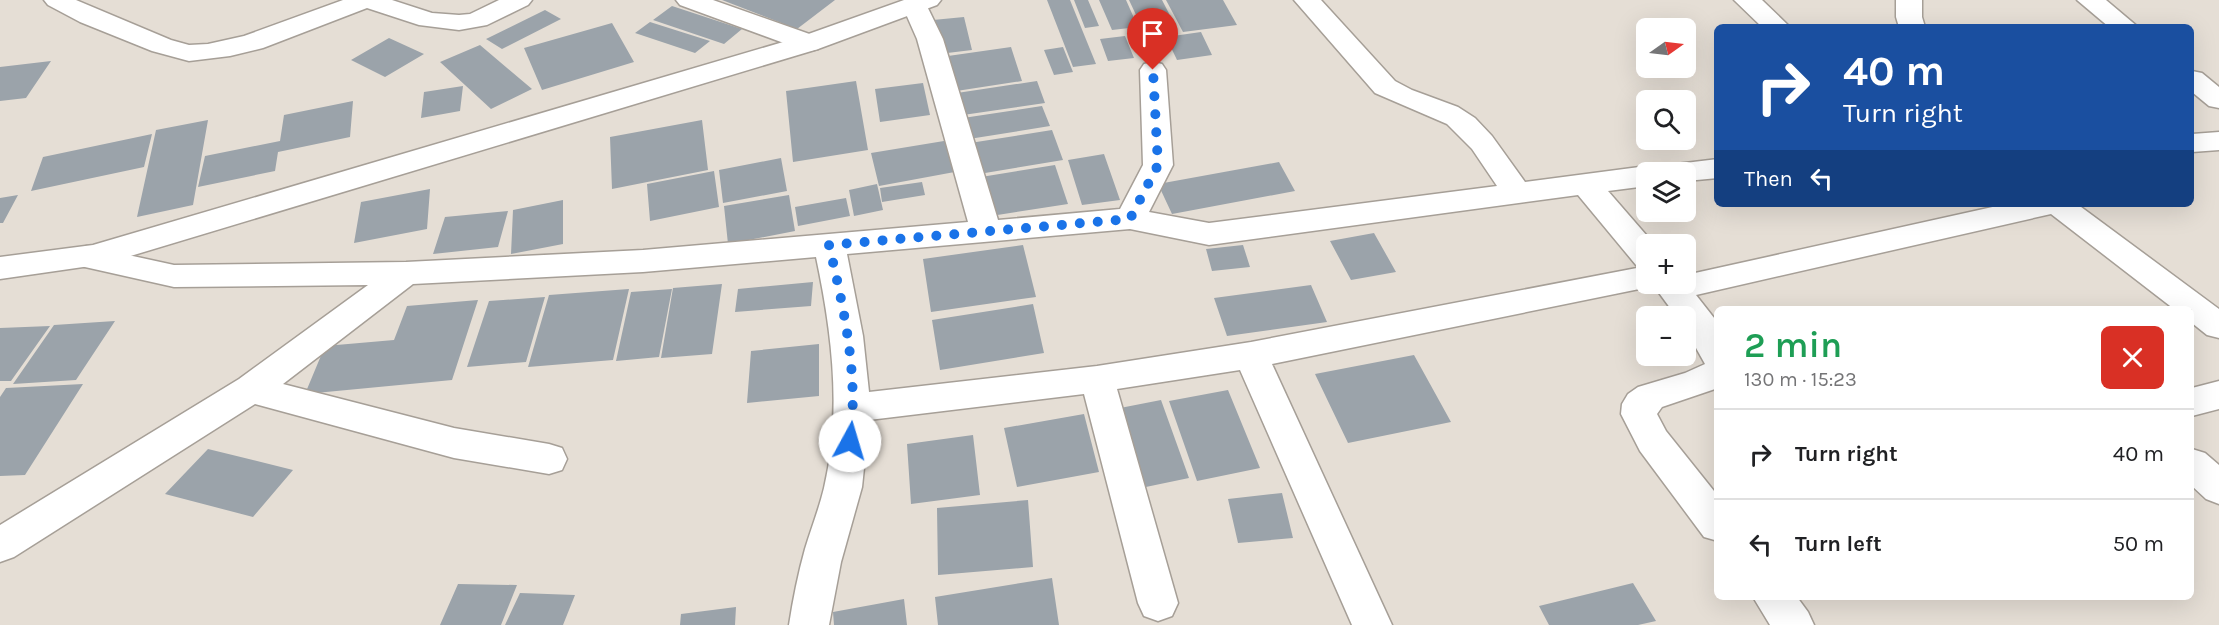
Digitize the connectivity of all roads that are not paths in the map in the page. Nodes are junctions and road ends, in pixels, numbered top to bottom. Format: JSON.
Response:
{"nodes":[{"id":1,"x":57,"y":0,"type":"edge"},
{"id":2,"x":367,"y":0,"type":"edge"},
{"id":3,"x":519,"y":0,"type":"edge"},
{"id":4,"x":689,"y":0,"type":"edge"},
{"id":5,"x":1307,"y":0,"type":"edge"},
{"id":6,"x":1747,"y":0,"type":"edge"},
{"id":7,"x":1909,"y":0,"type":"edge"},
{"id":8,"x":2090,"y":0,"type":"edge"},
{"id":9,"x":922,"y":3,"type":"edge"},
{"id":10,"x":1774,"y":24,"type":"edge"},
{"id":11,"x":1911,"y":24,"type":"edge"},
{"id":12,"x":2121,"y":24,"type":"edge"},
{"id":13,"x":809,"y":43,"type":"junction"},
{"id":14,"x":1153,"y":70,"type":"dead end"},
{"id":15,"x":2194,"y":80,"type":"edge"},
{"id":16,"x":2219,"y":100,"type":"edge"},
{"id":17,"x":2219,"y":141,"type":"edge"},
{"id":18,"x":2194,"y":143,"type":"edge"},
{"id":19,"x":1714,"y":168,"type":"edge"},
{"id":20,"x":1696,"y":170,"type":"edge"},
{"id":21,"x":1636,"y":177,"type":"edge"},
{"id":22,"x":1585,"y":184,"type":"junction"},
{"id":23,"x":1518,"y":194,"type":"junction"},
{"id":24,"x":2037,"y":207,"type":"edge"},
{"id":25,"x":2061,"y":207,"type":"edge"},
{"id":26,"x":1130,"y":219,"type":"junction"},
{"id":27,"x":986,"y":232,"type":"junction"},
{"id":28,"x":1636,"y":244,"type":"edge"},
{"id":29,"x":829,"y":245,"type":"junction"},
{"id":30,"x":87,"y":257,"type":"junction"},
{"id":31,"x":0,"y":268,"type":"edge"},
{"id":32,"x":406,"y":273,"type":"junction"},
{"id":33,"x":1696,"y":276,"type":"edge"},
{"id":34,"x":1636,"y":288,"type":"edge"},
{"id":35,"x":1673,"y":294,"type":"edge"},
{"id":36,"x":2192,"y":306,"type":"edge"},
{"id":37,"x":2194,"y":307,"type":"edge"},
{"id":38,"x":2219,"y":326,"type":"edge"},
{"id":39,"x":1714,"y":348,"type":"edge"},
{"id":40,"x":1251,"y":355,"type":"junction"},
{"id":41,"x":1714,"y":375,"type":"edge"},
{"id":42,"x":1097,"y":379,"type":"junction"},
{"id":43,"x":251,"y":389,"type":"junction"},
{"id":44,"x":2219,"y":395,"type":"edge"},
{"id":45,"x":2194,"y":401,"type":"edge"},
{"id":46,"x":853,"y":408,"type":"junction"},
{"id":47,"x":549,"y":459,"type":"dead end"},
{"id":48,"x":2194,"y":466,"type":"edge"},
{"id":49,"x":2219,"y":489,"type":"edge"},
{"id":50,"x":1714,"y":520,"type":"edge"},
{"id":51,"x":0,"y":544,"type":"edge"},
{"id":52,"x":1775,"y":600,"type":"edge"},
{"id":53,"x":1158,"y":603,"type":"dead end"},
{"id":54,"x":809,"y":625,"type":"edge"},
{"id":55,"x":1372,"y":625,"type":"edge"},
{"id":56,"x":1794,"y":625,"type":"edge"}],
"edges":[{"from":1,"to":2,"type":"street"},
{"from":2,"to":3,"type":"street"},
{"from":4,"to":13,"type":"street"},
{"from":5,"to":23,"type":"street"},
{"from":6,"to":10,"type":"street"},
{"from":7,"to":11,"type":"street"},
{"from":8,"to":12,"type":"street"},
{"from":9,"to":13,"type":"street"},
{"from":9,"to":27,"type":"street"},
{"from":13,"to":30,"type":"street"},
{"from":14,"to":26,"type":"street"},
{"from":15,"to":16,"type":"street"},
{"from":17,"to":18,"type":"street"},
{"from":19,"to":20,"type":"street"},
{"from":21,"to":22,"type":"street"},
{"from":22,"to":23,"type":"street"},
{"from":22,"to":28,"type":"street"},
{"from":23,"to":26,"type":"street"},
{"from":24,"to":33,"type":"street"},
{"from":25,"to":36,"type":"street"},
{"from":26,"to":27,"type":"street"},
{"from":27,"to":29,"type":"street"},
{"from":29,"to":32,"type":"street"},
{"from":29,"to":46,"type":"street"},
{"from":30,"to":31,"type":"street"},
{"from":30,"to":32,"type":"street"},
{"from":32,"to":43,"type":"street"},
{"from":34,"to":40,"type":"street"},
{"from":35,"to":39,"type":"street"},
{"from":37,"to":38,"type":"street"},
{"from":40,"to":42,"type":"street"},
{"from":40,"to":55,"type":"street"},
{"from":41,"to":50,"type":"street"},
{"from":42,"to":46,"type":"street"},
{"from":42,"to":53,"type":"street"},
{"from":43,"to":47,"type":"street"},
{"from":43,"to":51,"type":"street"},
{"from":44,"to":45,"type":"street"},
{"from":46,"to":54,"type":"street"},
{"from":48,"to":49,"type":"street"},
{"from":52,"to":56,"type":"street"}]}
